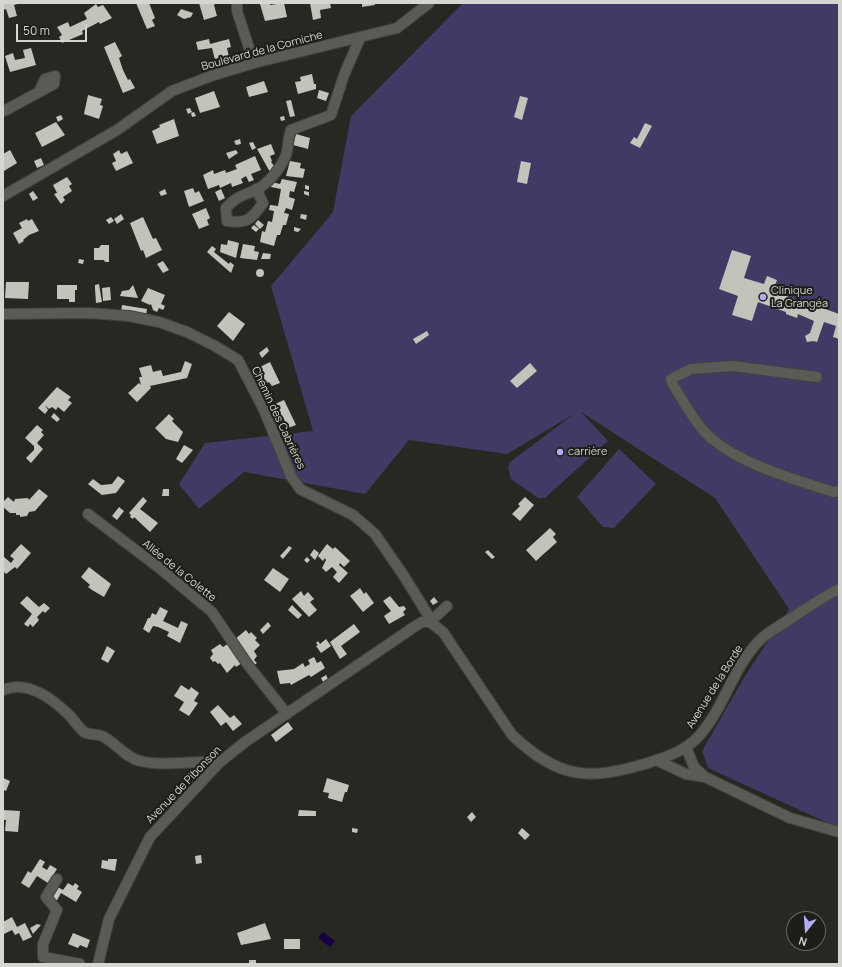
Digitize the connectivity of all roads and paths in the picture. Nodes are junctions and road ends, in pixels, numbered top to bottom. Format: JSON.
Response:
{"nodes":[{"id":1,"x":237,"y":3,"type":"edge"},
{"id":2,"x":429,"y":3,"type":"edge"},
{"id":3,"x":360,"y":38,"type":"junction"},
{"id":4,"x":254,"y":63,"type":"junction"},
{"id":5,"x":40,"y":92,"type":"dead end"},
{"id":6,"x":3,"y":111,"type":"edge"},
{"id":7,"x":256,"y":189,"type":"dead end"},
{"id":8,"x":3,"y":196,"type":"edge"},
{"id":9,"x":3,"y":314,"type":"edge"},
{"id":10,"x":817,"y":377,"type":"dead end"},
{"id":11,"x":839,"y":492,"type":"edge"},
{"id":12,"x":88,"y":514,"type":"dead end"},
{"id":13,"x":839,"y":589,"type":"edge"},
{"id":14,"x":447,"y":606,"type":"dead end"},
{"id":15,"x":430,"y":622,"type":"junction"},
{"id":16,"x":3,"y":690,"type":"edge"},
{"id":17,"x":287,"y":714,"type":"junction"},
{"id":18,"x":686,"y":748,"type":"junction"},
{"id":19,"x":656,"y":760,"type":"junction"},
{"id":20,"x":220,"y":762,"type":"junction"},
{"id":21,"x":705,"y":777,"type":"junction"},
{"id":22,"x":839,"y":832,"type":"edge"},
{"id":23,"x":57,"y":879,"type":"dead end"},
{"id":24,"x":80,"y":964,"type":"edge"},
{"id":25,"x":98,"y":964,"type":"edge"}],
"edges":[{"from":1,"to":4,"type":"street"},
{"from":2,"to":3,"type":"street","name":"Boulevard de la Corniche"},
{"from":3,"to":4,"type":"street","name":"Boulevard de la Corniche"},
{"from":3,"to":7,"type":"street"},
{"from":4,"to":8,"type":"street","name":"Boulevard de la Corniche"},
{"from":5,"to":6,"type":"street"},
{"from":9,"to":15,"type":"street","name":"Chemin des Cabrières"},
{"from":10,"to":11,"type":"street"},
{"from":12,"to":17,"type":"street","name":"Allée de la Colette"},
{"from":13,"to":18,"type":"street","name":"Avenue de la Borde"},
{"from":14,"to":15,"type":"street"},
{"from":15,"to":17,"type":"street","name":"Avenue de Pibonson"},
{"from":15,"to":19,"type":"street","name":"Avenue de la Borde"},
{"from":16,"to":20,"type":"street"},
{"from":17,"to":20,"type":"street","name":"Avenue de Pibonson"},
{"from":18,"to":19,"type":"street","name":"Avenue de la Borde"},
{"from":18,"to":21,"type":"street"},
{"from":19,"to":21,"type":"street"},
{"from":20,"to":25,"type":"street","name":"Avenue de Pibonson"},
{"from":21,"to":22,"type":"street"},
{"from":23,"to":24,"type":"street"}]}
